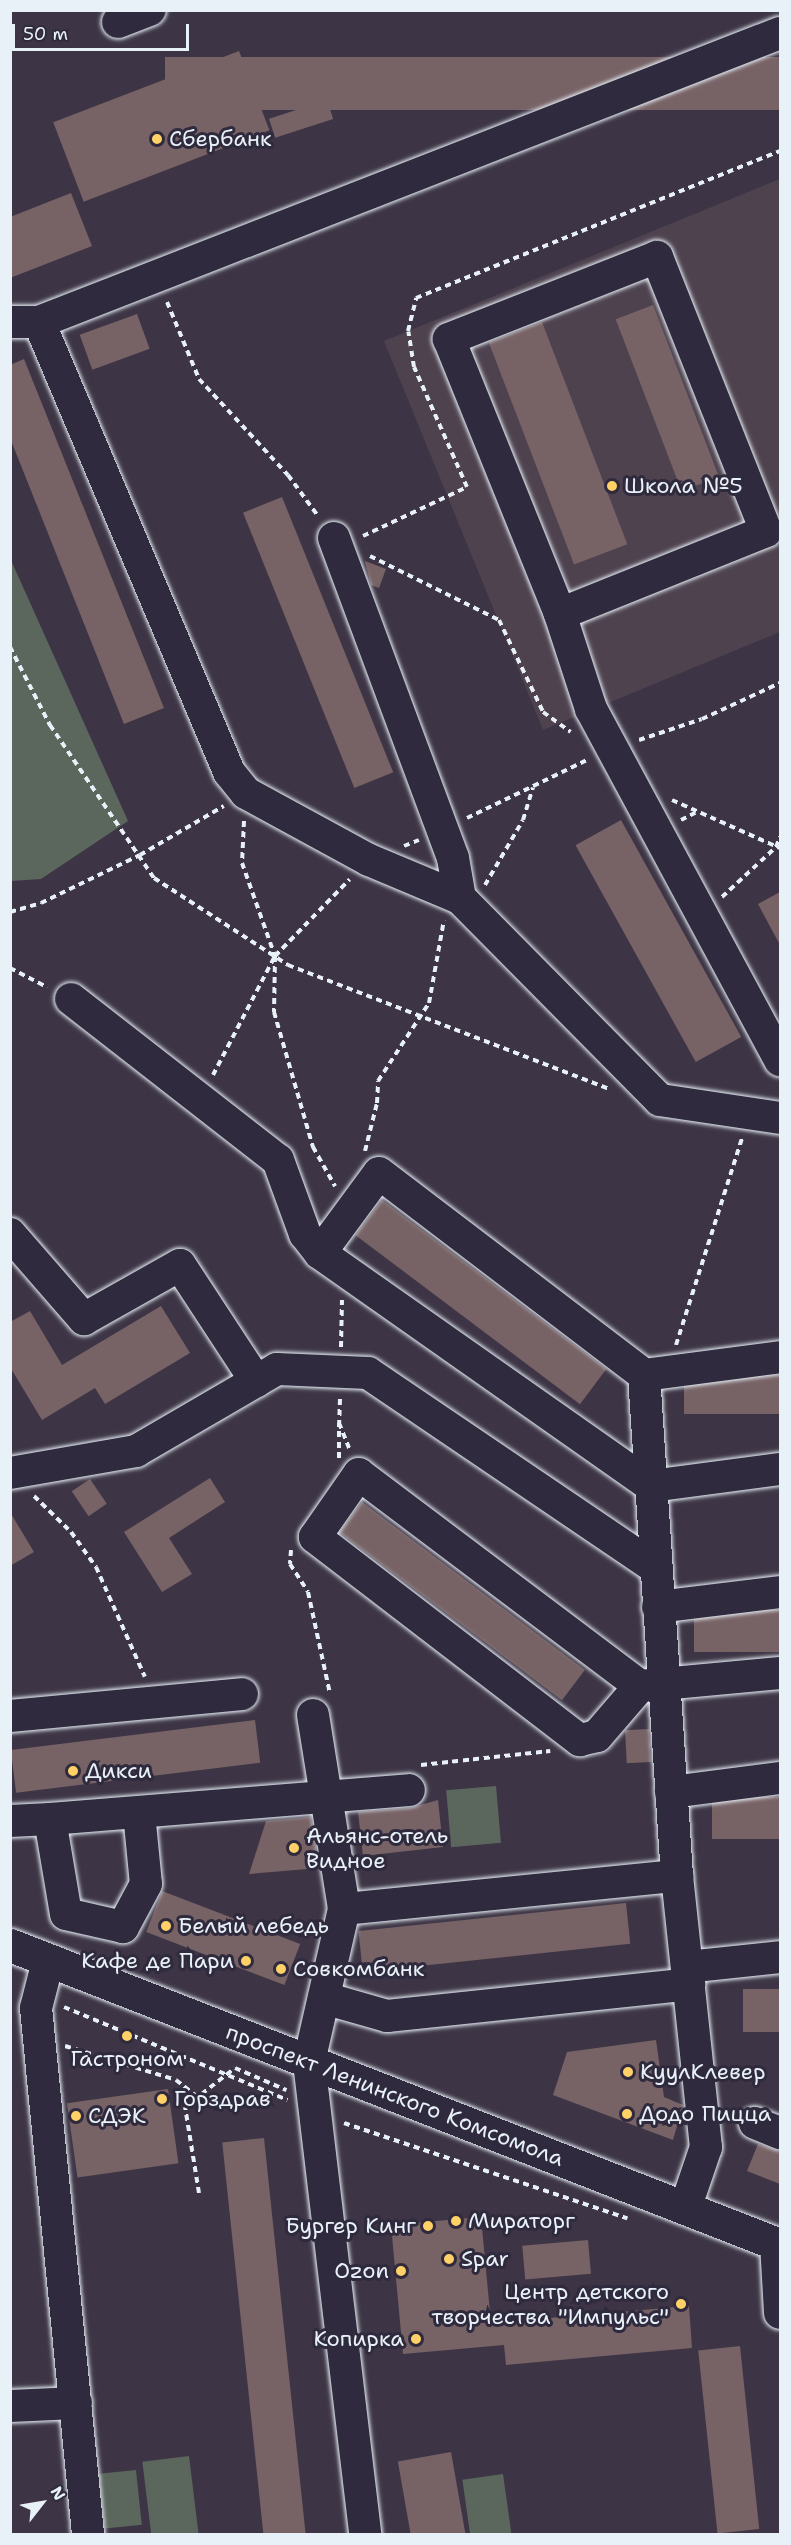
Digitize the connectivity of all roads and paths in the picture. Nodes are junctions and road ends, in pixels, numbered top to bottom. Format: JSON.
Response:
{"nodes":[{"id":1,"x":150,"y":10,"type":"edge"},
{"id":2,"x":118,"y":22,"type":"dead end"},
{"id":3,"x":780,"y":33,"type":"edge"},
{"id":4,"x":156,"y":276,"type":"junction"},
{"id":5,"x":25,"y":322,"type":"edge"},
{"id":6,"x":334,"y":538,"type":"junction"},
{"id":7,"x":560,"y":614,"type":"junction"},
{"id":8,"x":10,"y":647,"type":"edge"},
{"id":9,"x":582,"y":740,"type":"dead end"},
{"id":10,"x":534,"y":786,"type":"dead end"},
{"id":11,"x":246,"y":793,"type":"junction"},
{"id":12,"x":668,"y":798,"type":"dead end"},
{"id":13,"x":780,"y":837,"type":"edge"},
{"id":14,"x":778,"y":848,"type":"edge"},
{"id":15,"x":140,"y":855,"type":"junction"},
{"id":16,"x":460,"y":898,"type":"junction"},
{"id":17,"x":10,"y":912,"type":"edge"},
{"id":18,"x":704,"y":918,"type":"junction"},
{"id":19,"x":10,"y":968,"type":"edge"},
{"id":20,"x":71,"y":999,"type":"joint"},
{"id":21,"x":780,"y":1060,"type":"edge"},
{"id":22,"x":620,"y":1093,"type":"dead end"},
{"id":23,"x":780,"y":1118,"type":"edge"},
{"id":24,"x":740,"y":1129,"type":"junction"},
{"id":25,"x":367,"y":1190,"type":"junction"},
{"id":26,"x":344,"y":1220,"type":"junction"},
{"id":27,"x":10,"y":1234,"type":"edge"},
{"id":28,"x":320,"y":1253,"type":"junction"},
{"id":29,"x":780,"y":1357,"type":"edge"},
{"id":30,"x":656,"y":1373,"type":"junction"},
{"id":31,"x":256,"y":1381,"type":"junction"},
{"id":32,"x":339,"y":1423,"type":"dead end"},
{"id":33,"x":338,"y":1464,"type":"dead end"},
{"id":34,"x":780,"y":1469,"type":"edge"},
{"id":35,"x":10,"y":1473,"type":"edge"},
{"id":36,"x":651,"y":1486,"type":"junction"},
{"id":37,"x":291,"y":1546,"type":"dead end"},
{"id":38,"x":655,"y":1567,"type":"junction"},
{"id":39,"x":780,"y":1592,"type":"edge"},
{"id":40,"x":657,"y":1607,"type":"junction"},
{"id":41,"x":780,"y":1673,"type":"edge"},
{"id":42,"x":651,"y":1685,"type":"junction"},
{"id":43,"x":242,"y":1694,"type":"dead end"},
{"id":44,"x":156,"y":1702,"type":"junction"},
{"id":45,"x":323,"y":1709,"type":"joint"},
{"id":46,"x":10,"y":1716,"type":"edge"},
{"id":47,"x":580,"y":1740,"type":"junction"},
{"id":48,"x":411,"y":1778,"type":"joint"},
{"id":49,"x":780,"y":1778,"type":"edge"},
{"id":50,"x":671,"y":1792,"type":"junction"},
{"id":51,"x":328,"y":1797,"type":"junction"},
{"id":52,"x":140,"y":1813,"type":"junction"},
{"id":53,"x":50,"y":1819,"type":"junction"},
{"id":54,"x":10,"y":1821,"type":"edge"},
{"id":55,"x":678,"y":1876,"type":"junction"},
{"id":56,"x":344,"y":1909,"type":"junction"},
{"id":57,"x":10,"y":1945,"type":"edge"},
{"id":58,"x":780,"y":1956,"type":"edge"},
{"id":59,"x":48,"y":1961,"type":"junction"},
{"id":60,"x":688,"y":1976,"type":"junction"},
{"id":61,"x":39,"y":1997,"type":"junction"},
{"id":62,"x":324,"y":1998,"type":"junction"},
{"id":63,"x":39,"y":2038,"type":"junction"},
{"id":64,"x":309,"y":2062,"type":"junction"},
{"id":65,"x":227,"y":2074,"type":"junction"},
{"id":66,"x":286,"y":2090,"type":"dead end"},
{"id":67,"x":198,"y":2097,"type":"junction"},
{"id":68,"x":315,"y":2111,"type":"junction"},
{"id":69,"x":199,"y":2193,"type":"dead end"},
{"id":70,"x":686,"y":2206,"type":"junction"},
{"id":71,"x":636,"y":2222,"type":"dead end"},
{"id":72,"x":778,"y":2244,"type":"edge"},
{"id":73,"x":780,"y":2313,"type":"edge"},
{"id":74,"x":10,"y":2406,"type":"edge"},
{"id":75,"x":83,"y":2416,"type":"junction"},
{"id":76,"x":88,"y":2535,"type":"edge"},
{"id":77,"x":365,"y":2535,"type":"edge"}],
"edges":[{"from":1,"to":2,"type":"street"},
{"from":3,"to":4,"type":"street"},
{"from":4,"to":5,"type":"street"},
{"from":4,"to":6,"type":"path"},
{"from":5,"to":11,"type":"street"},
{"from":6,"to":9,"type":"path"},
{"from":6,"to":16,"type":"street"},
{"from":7,"to":7,"type":"street"},
{"from":7,"to":18,"type":"street"},
{"from":8,"to":15,"type":"path"},
{"from":10,"to":16,"type":"path"},
{"from":11,"to":15,"type":"path"},
{"from":11,"to":16,"type":"street"},
{"from":11,"to":26,"type":"path"},
{"from":12,"to":14,"type":"path"},
{"from":13,"to":14,"type":"path"},
{"from":14,"to":18,"type":"path"},
{"from":15,"to":17,"type":"path"},
{"from":15,"to":22,"type":"path"},
{"from":16,"to":24,"type":"street"},
{"from":16,"to":25,"type":"path"},
{"from":18,"to":21,"type":"street"},
{"from":19,"to":20,"type":"path"},
{"from":20,"to":28,"type":"street"},
{"from":23,"to":24,"type":"street"},
{"from":24,"to":30,"type":"path"},
{"from":25,"to":26,"type":"street"},
{"from":25,"to":30,"type":"street"},
{"from":26,"to":28,"type":"street"},
{"from":27,"to":31,"type":"street"},
{"from":28,"to":36,"type":"street"},
{"from":29,"to":30,"type":"street"},
{"from":30,"to":36,"type":"street"},
{"from":31,"to":35,"type":"street"},
{"from":31,"to":38,"type":"street"},
{"from":32,"to":33,"type":"path"},
{"from":34,"to":36,"type":"street"},
{"from":35,"to":44,"type":"path"},
{"from":36,"to":38,"type":"street"},
{"from":37,"to":45,"type":"path"},
{"from":38,"to":40,"type":"street"},
{"from":39,"to":40,"type":"street"},
{"from":40,"to":42,"type":"street"},
{"from":41,"to":42,"type":"street"},
{"from":42,"to":47,"type":"street"},
{"from":42,"to":47,"type":"street"},
{"from":42,"to":50,"type":"street"},
{"from":43,"to":44,"type":"street"},
{"from":44,"to":46,"type":"street"},
{"from":45,"to":51,"type":"street"},
{"from":47,"to":48,"type":"path"},
{"from":48,"to":51,"type":"street"},
{"from":49,"to":50,"type":"street"},
{"from":50,"to":55,"type":"street"},
{"from":51,"to":52,"type":"street"},
{"from":51,"to":56,"type":"street"},
{"from":52,"to":53,"type":"street"},
{"from":52,"to":53,"type":"street"},
{"from":53,"to":54,"type":"street"},
{"from":55,"to":56,"type":"street"},
{"from":55,"to":60,"type":"street"},
{"from":56,"to":62,"type":"street"},
{"from":57,"to":59,"type":"main road","name":"проспект Ленинского Комсомола"},
{"from":58,"to":60,"type":"street"},
{"from":59,"to":61,"type":"street"},
{"from":59,"to":64,"type":"main road","name":"проспект Ленинского Комсомола"},
{"from":60,"to":62,"type":"street"},
{"from":60,"to":70,"type":"street"},
{"from":61,"to":63,"type":"street"},
{"from":61,"to":65,"type":"path"},
{"from":62,"to":64,"type":"street"},
{"from":63,"to":67,"type":"path"},
{"from":63,"to":75,"type":"street"},
{"from":64,"to":68,"type":"street"},
{"from":64,"to":70,"type":"main road","name":"проспект Ленинского Комсомола"},
{"from":65,"to":66,"type":"path"},
{"from":65,"to":67,"type":"path"},
{"from":65,"to":68,"type":"path"},
{"from":67,"to":69,"type":"path"},
{"from":68,"to":71,"type":"path"},
{"from":68,"to":77,"type":"street"},
{"from":70,"to":72,"type":"main road","name":"проспект Ленинского Комсомола"},
{"from":72,"to":73,"type":"street"},
{"from":74,"to":75,"type":"street"},
{"from":75,"to":76,"type":"street"}]}
